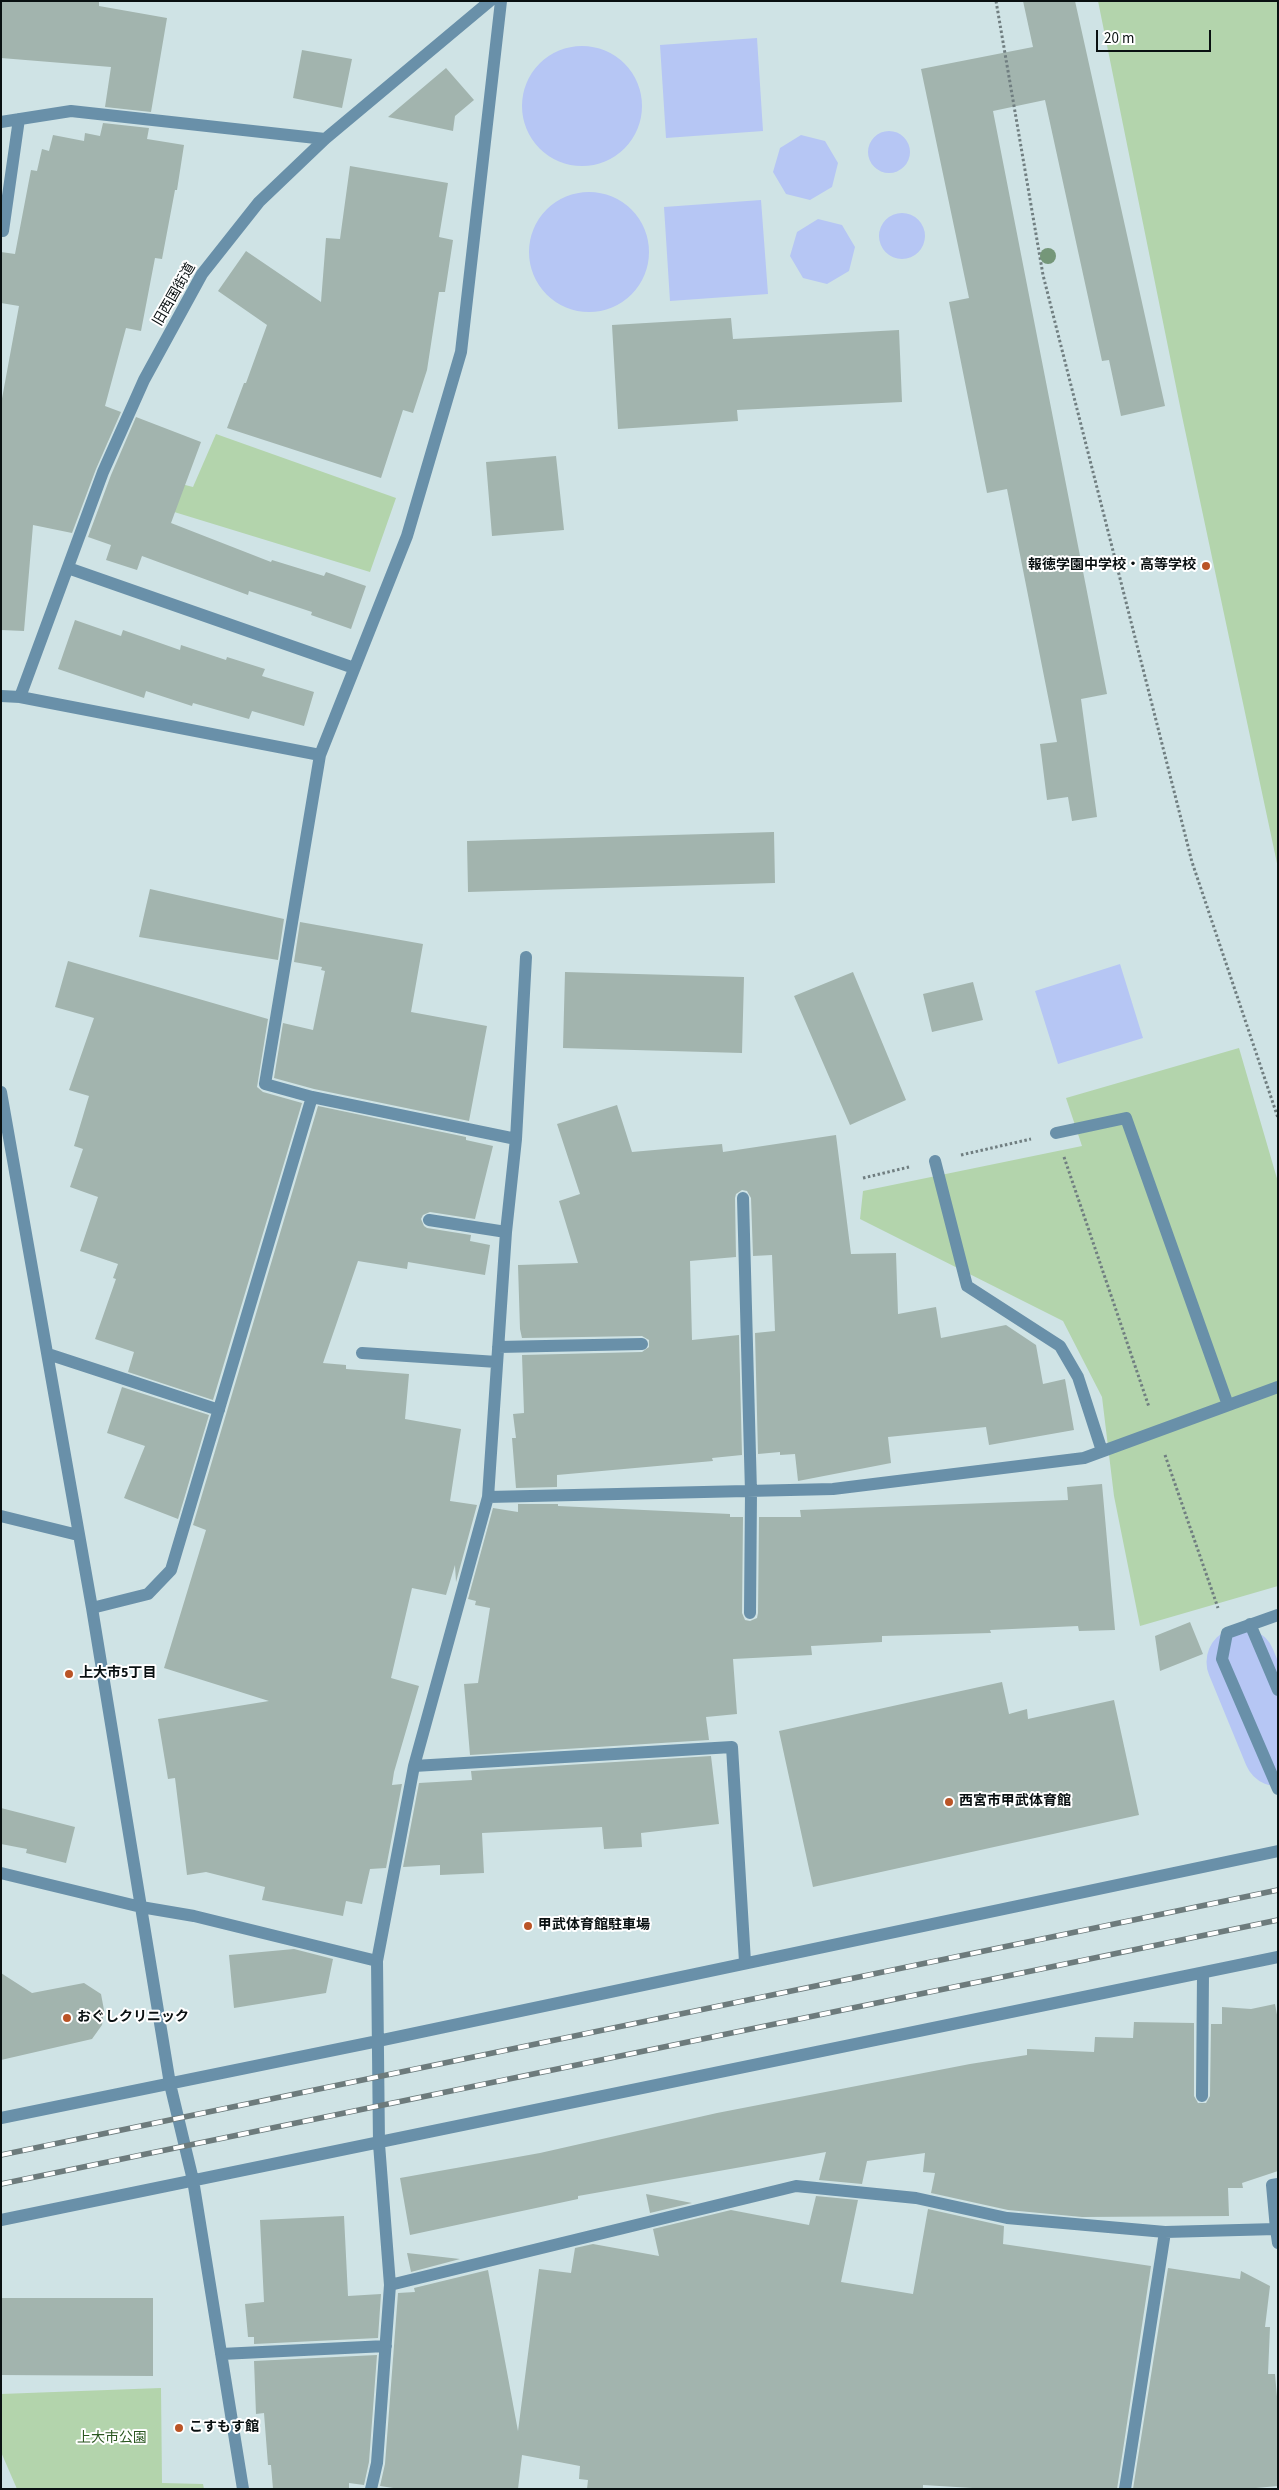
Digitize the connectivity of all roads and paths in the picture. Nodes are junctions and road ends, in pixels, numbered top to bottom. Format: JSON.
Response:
{"nodes":[{"id":1,"x":490,"y":1,"type":"edge"},
{"id":2,"x":501,"y":1,"type":"edge"},
{"id":3,"x":996,"y":1,"type":"edge"},
{"id":4,"x":19,"y":119,"type":"junction"},
{"id":5,"x":1,"y":122,"type":"edge"},
{"id":6,"x":325,"y":139,"type":"junction"},
{"id":7,"x":3,"y":231,"type":"dead end"},
{"id":8,"x":68,"y":568,"type":"junction"},
{"id":9,"x":354,"y":668,"type":"junction"},
{"id":10,"x":1,"y":696,"type":"edge"},
{"id":11,"x":20,"y":697,"type":"junction"},
{"id":12,"x":320,"y":755,"type":"junction"},
{"id":13,"x":526,"y":957,"type":"dead end"},
{"id":14,"x":1,"y":1092,"type":"edge"},
{"id":15,"x":312,"y":1097,"type":"junction"},
{"id":16,"x":1278,"y":1118,"type":"edge"},
{"id":17,"x":1056,"y":1133,"type":"junction"},
{"id":18,"x":516,"y":1139,"type":"junction"},
{"id":19,"x":935,"y":1161,"type":"junction"},
{"id":20,"x":863,"y":1178,"type":"dead end"},
{"id":21,"x":743,"y":1198,"type":"dead end"},
{"id":22,"x":429,"y":1220,"type":"dead end"},
{"id":23,"x":506,"y":1232,"type":"junction"},
{"id":24,"x":642,"y":1344,"type":"dead end"},
{"id":25,"x":498,"y":1347,"type":"junction"},
{"id":26,"x":362,"y":1353,"type":"dead end"},
{"id":27,"x":48,"y":1354,"type":"junction"},
{"id":28,"x":497,"y":1362,"type":"junction"},
{"id":29,"x":1278,"y":1387,"type":"edge"},
{"id":30,"x":1228,"y":1405,"type":"junction"},
{"id":31,"x":219,"y":1410,"type":"junction"},
{"id":32,"x":1157,"y":1431,"type":"junction"},
{"id":33,"x":1102,"y":1452,"type":"junction"},
{"id":34,"x":751,"y":1492,"type":"junction"},
{"id":35,"x":488,"y":1498,"type":"junction"},
{"id":36,"x":1,"y":1516,"type":"edge"},
{"id":37,"x":78,"y":1535,"type":"junction"},
{"id":38,"x":92,"y":1608,"type":"junction"},
{"id":39,"x":750,"y":1613,"type":"dead end"},
{"id":40,"x":1278,"y":1615,"type":"edge"},
{"id":41,"x":1250,"y":1624,"type":"junction"},
{"id":42,"x":1227,"y":1633,"type":"junction"},
{"id":43,"x":1278,"y":1690,"type":"edge"},
{"id":44,"x":414,"y":1766,"type":"junction"},
{"id":45,"x":1278,"y":1789,"type":"edge"},
{"id":46,"x":1278,"y":1851,"type":"edge"},
{"id":47,"x":1,"y":1873,"type":"edge"},
{"id":48,"x":141,"y":1907,"type":"junction"},
{"id":49,"x":1278,"y":1957,"type":"edge"},
{"id":50,"x":377,"y":1961,"type":"junction"},
{"id":51,"x":745,"y":1962,"type":"junction"},
{"id":52,"x":1202,"y":1973,"type":"junction"},
{"id":53,"x":378,"y":2041,"type":"junction"},
{"id":54,"x":170,"y":2084,"type":"junction"},
{"id":55,"x":1202,"y":2096,"type":"dead end"},
{"id":56,"x":1,"y":2118,"type":"edge"},
{"id":57,"x":379,"y":2144,"type":"junction"},
{"id":58,"x":193,"y":2180,"type":"junction"},
{"id":59,"x":1278,"y":2184,"type":"edge"},
{"id":60,"x":1,"y":2220,"type":"edge"},
{"id":61,"x":1276,"y":2229,"type":"junction"},
{"id":62,"x":1165,"y":2232,"type":"junction"},
{"id":63,"x":1278,"y":2243,"type":"edge"},
{"id":64,"x":390,"y":2285,"type":"junction"},
{"id":65,"x":386,"y":2346,"type":"junction"},
{"id":66,"x":221,"y":2354,"type":"junction"},
{"id":67,"x":243,"y":2489,"type":"edge"},
{"id":68,"x":371,"y":2489,"type":"edge"},
{"id":69,"x":1125,"y":2489,"type":"edge"}],
"edges":[{"from":1,"to":6,"type":"street","name":"旧西国街道"},
{"from":2,"to":9,"type":"street"},
{"from":3,"to":16,"type":"path"},
{"from":4,"to":5,"type":"street"},
{"from":4,"to":6,"type":"street"},
{"from":4,"to":7,"type":"street"},
{"from":6,"to":8,"type":"street","name":"旧西国街道"},
{"from":8,"to":9,"type":"street"},
{"from":8,"to":11,"type":"street","name":"旧西国街道"},
{"from":9,"to":12,"type":"street"},
{"from":10,"to":11,"type":"street"},
{"from":11,"to":12,"type":"street"},
{"from":12,"to":15,"type":"street"},
{"from":13,"to":18,"type":"street"},
{"from":14,"to":27,"type":"street"},
{"from":15,"to":18,"type":"street"},
{"from":15,"to":31,"type":"street"},
{"from":17,"to":19,"type":"path"},
{"from":17,"to":30,"type":"street"},
{"from":17,"to":32,"type":"path"},
{"from":18,"to":23,"type":"street"},
{"from":19,"to":20,"type":"path"},
{"from":19,"to":33,"type":"street"},
{"from":21,"to":34,"type":"street"},
{"from":22,"to":23,"type":"street"},
{"from":23,"to":25,"type":"street"},
{"from":24,"to":25,"type":"street"},
{"from":25,"to":28,"type":"street"},
{"from":26,"to":28,"type":"street"},
{"from":27,"to":31,"type":"street"},
{"from":27,"to":37,"type":"street"},
{"from":28,"to":35,"type":"street"},
{"from":29,"to":30,"type":"street"},
{"from":30,"to":32,"type":"street"},
{"from":31,"to":38,"type":"street"},
{"from":32,"to":33,"type":"street"},
{"from":32,"to":42,"type":"path"},
{"from":33,"to":34,"type":"street"},
{"from":34,"to":35,"type":"street"},
{"from":34,"to":39,"type":"street"},
{"from":35,"to":44,"type":"street"},
{"from":36,"to":37,"type":"street"},
{"from":37,"to":38,"type":"street"},
{"from":38,"to":48,"type":"street"},
{"from":40,"to":41,"type":"street"},
{"from":41,"to":42,"type":"street"},
{"from":41,"to":43,"type":"street"},
{"from":42,"to":45,"type":"street"},
{"from":44,"to":50,"type":"street"},
{"from":44,"to":51,"type":"street"},
{"from":46,"to":51,"type":"street"},
{"from":47,"to":48,"type":"street"},
{"from":48,"to":50,"type":"street"},
{"from":48,"to":54,"type":"street"},
{"from":49,"to":52,"type":"street"},
{"from":50,"to":53,"type":"street"},
{"from":51,"to":53,"type":"street"},
{"from":52,"to":55,"type":"street"},
{"from":52,"to":57,"type":"street"},
{"from":53,"to":54,"type":"street"},
{"from":53,"to":57,"type":"street"},
{"from":54,"to":56,"type":"street"},
{"from":54,"to":58,"type":"street"},
{"from":57,"to":58,"type":"street"},
{"from":57,"to":64,"type":"street"},
{"from":58,"to":60,"type":"street"},
{"from":58,"to":66,"type":"street"},
{"from":59,"to":61,"type":"street"},
{"from":61,"to":62,"type":"street"},
{"from":61,"to":63,"type":"street"},
{"from":62,"to":64,"type":"street"},
{"from":62,"to":69,"type":"street"},
{"from":64,"to":65,"type":"street"},
{"from":65,"to":66,"type":"street"},
{"from":65,"to":68,"type":"street"},
{"from":66,"to":67,"type":"street"}]}
